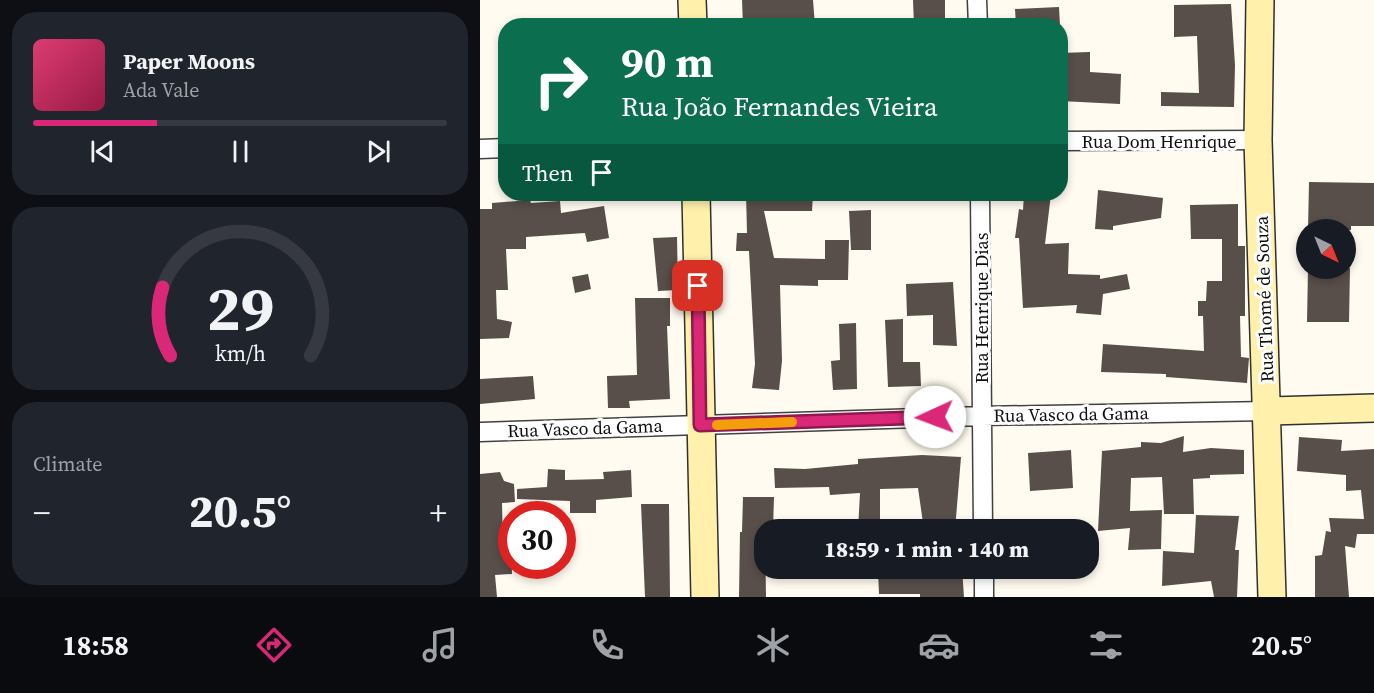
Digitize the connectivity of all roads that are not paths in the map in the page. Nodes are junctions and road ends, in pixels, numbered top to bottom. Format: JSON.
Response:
{"nodes":[{"id":1,"x":692,"y":0,"type":"edge"},
{"id":2,"x":977,"y":0,"type":"edge"},
{"id":3,"x":1260,"y":0,"type":"edge"},
{"id":4,"x":693,"y":18,"type":"edge"},
{"id":5,"x":978,"y":18,"type":"edge"},
{"id":6,"x":1258,"y":140,"type":"junction"},
{"id":7,"x":1068,"y":141,"type":"edge"},
{"id":8,"x":498,"y":148,"type":"edge"},
{"id":9,"x":480,"y":149,"type":"edge"},
{"id":10,"x":696,"y":201,"type":"edge"},
{"id":11,"x":980,"y":201,"type":"edge"},
{"id":12,"x":1374,"y":408,"type":"edge"},
{"id":13,"x":1268,"y":411,"type":"junction"},
{"id":14,"x":982,"y":416,"type":"junction"},
{"id":15,"x":700,"y":425,"type":"junction"},
{"id":16,"x":480,"y":432,"type":"edge"},
{"id":17,"x":983,"y":519,"type":"edge"},
{"id":18,"x":984,"y":579,"type":"edge"},
{"id":19,"x":705,"y":597,"type":"edge"},
{"id":20,"x":984,"y":597,"type":"edge"},
{"id":21,"x":1272,"y":597,"type":"edge"}],
"edges":[{"from":1,"to":4,"type":"street"},
{"from":2,"to":5,"type":"street"},
{"from":3,"to":6,"type":"street","name":"Rua Thomé de Souza"},
{"from":6,"to":7,"type":"street","name":"Rua Dom Henrique"},
{"from":6,"to":13,"type":"street","name":"Rua Thomé de Souza"},
{"from":8,"to":9,"type":"street"},
{"from":10,"to":15,"type":"street"},
{"from":11,"to":14,"type":"street","name":"Rua Henrique Dias"},
{"from":12,"to":13,"type":"street","name":"Rua Vasco da Gama"},
{"from":13,"to":14,"type":"street","name":"Rua Vasco da Gama"},
{"from":13,"to":21,"type":"street","name":"Rua Thomé de Souza"},
{"from":14,"to":15,"type":"street","name":"Rua Vasco da Gama"},
{"from":14,"to":17,"type":"street","name":"Rua Henrique Dias"},
{"from":15,"to":16,"type":"street","name":"Rua Vasco da Gama"},
{"from":15,"to":19,"type":"street"},
{"from":18,"to":20,"type":"street"}]}
